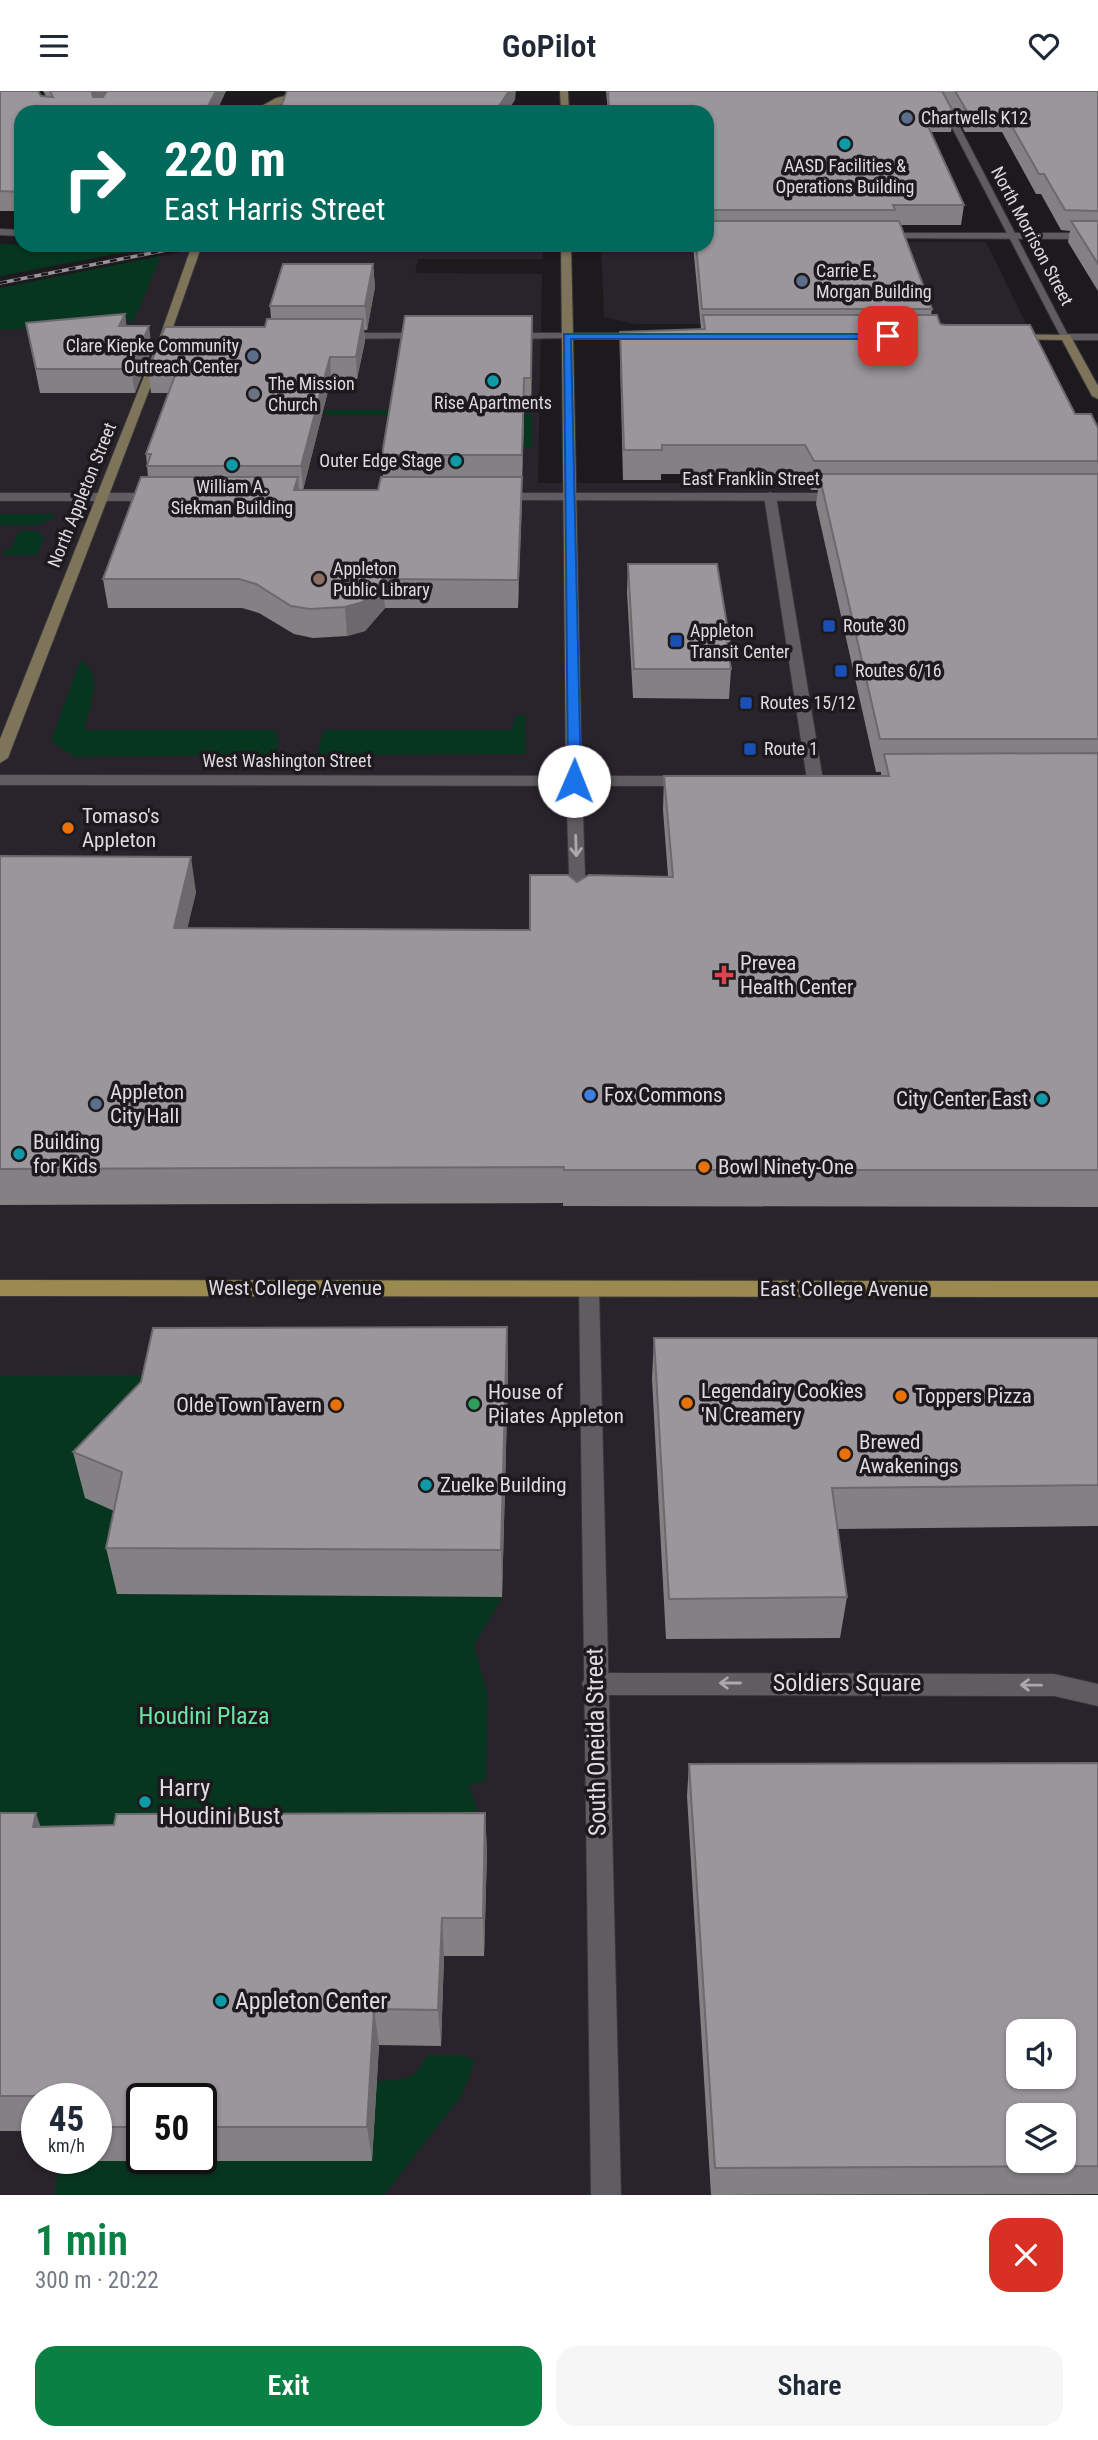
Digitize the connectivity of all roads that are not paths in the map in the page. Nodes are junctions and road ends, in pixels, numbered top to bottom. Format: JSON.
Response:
{"nodes":[{"id":1,"x":319,"y":91,"type":"edge"},
{"id":2,"x":937,"y":91,"type":"edge"},
{"id":3,"x":263,"y":96,"type":"dead end"},
{"id":4,"x":279,"y":100,"type":"junction"},
{"id":5,"x":269,"y":105,"type":"edge"},
{"id":6,"x":863,"y":236,"type":"edge"},
{"id":7,"x":1013,"y":236,"type":"junction"},
{"id":8,"x":1098,"y":236,"type":"edge"},
{"id":9,"x":195,"y":252,"type":"edge"},
{"id":10,"x":566,"y":252,"type":"edge"},
{"id":11,"x":334,"y":336,"type":"edge"},
{"id":12,"x":440,"y":336,"type":"edge"},
{"id":13,"x":495,"y":336,"type":"edge"},
{"id":14,"x":567,"y":336,"type":"junction"},
{"id":15,"x":664,"y":336,"type":"edge"},
{"id":16,"x":1000,"y":336,"type":"edge"},
{"id":17,"x":1066,"y":337,"type":"junction"},
{"id":18,"x":1098,"y":337,"type":"edge"},
{"id":19,"x":1098,"y":396,"type":"edge"},
{"id":20,"x":481,"y":496,"type":"edge"},
{"id":21,"x":572,"y":496,"type":"junction"},
{"id":22,"x":770,"y":496,"type":"junction"},
{"id":23,"x":852,"y":496,"type":"edge"},
{"id":24,"x":0,"y":497,"type":"edge"},
{"id":25,"x":103,"y":497,"type":"junction"},
{"id":26,"x":178,"y":497,"type":"edge"},
{"id":27,"x":0,"y":758,"type":"edge"},
{"id":28,"x":0,"y":780,"type":"edge"},
{"id":29,"x":815,"y":780,"type":"edge"},
{"id":30,"x":574,"y":781,"type":"junction"},
{"id":31,"x":705,"y":781,"type":"edge"},
{"id":32,"x":578,"y":910,"type":"edge"},
{"id":33,"x":0,"y":1288,"type":"edge"},
{"id":34,"x":589,"y":1289,"type":"junction"},
{"id":35,"x":1098,"y":1289,"type":"edge"},
{"id":36,"x":595,"y":1685,"type":"junction"},
{"id":37,"x":1098,"y":1695,"type":"edge"},
{"id":38,"x":606,"y":2195,"type":"edge"}],
"edges":[{"from":1,"to":4,"type":"main road"},
{"from":2,"to":7,"type":"street","name":"North Morrison Street"},
{"from":3,"to":4,"type":"main road"},
{"from":4,"to":5,"type":"main road"},
{"from":6,"to":7,"type":"street"},
{"from":7,"to":8,"type":"street"},
{"from":7,"to":17,"type":"street","name":"North Morrison Street"},
{"from":9,"to":25,"type":"main road","name":"North Appleton Street"},
{"from":10,"to":14,"type":"main road"},
{"from":11,"to":12,"type":"street"},
{"from":13,"to":14,"type":"street"},
{"from":14,"to":15,"type":"main road"},
{"from":14,"to":21,"type":"main road"},
{"from":16,"to":17,"type":"main road"},
{"from":17,"to":18,"type":"street"},
{"from":17,"to":19,"type":"main road","name":"North Morrison Street"},
{"from":20,"to":21,"type":"street","name":"East Franklin Street"},
{"from":21,"to":22,"type":"street","name":"East Franklin Street"},
{"from":21,"to":30,"type":"main road"},
{"from":22,"to":23,"type":"street","name":"East Franklin Street"},
{"from":22,"to":29,"type":"street"},
{"from":24,"to":25,"type":"street"},
{"from":25,"to":26,"type":"street"},
{"from":25,"to":27,"type":"main road","name":"North Appleton Street"},
{"from":28,"to":30,"type":"street","name":"West Washington Street"},
{"from":30,"to":31,"type":"street"},
{"from":30,"to":32,"type":"street","one_way":true},
{"from":33,"to":34,"type":"main road","name":"West College Avenue"},
{"from":34,"to":35,"type":"main road","name":"East College Avenue"},
{"from":34,"to":36,"type":"street","name":"South Oneida Street"},
{"from":37,"to":36,"type":"street","name":"Soldiers Square","one_way":true},
{"from":36,"to":38,"type":"street","name":"South Oneida Street"}]}
